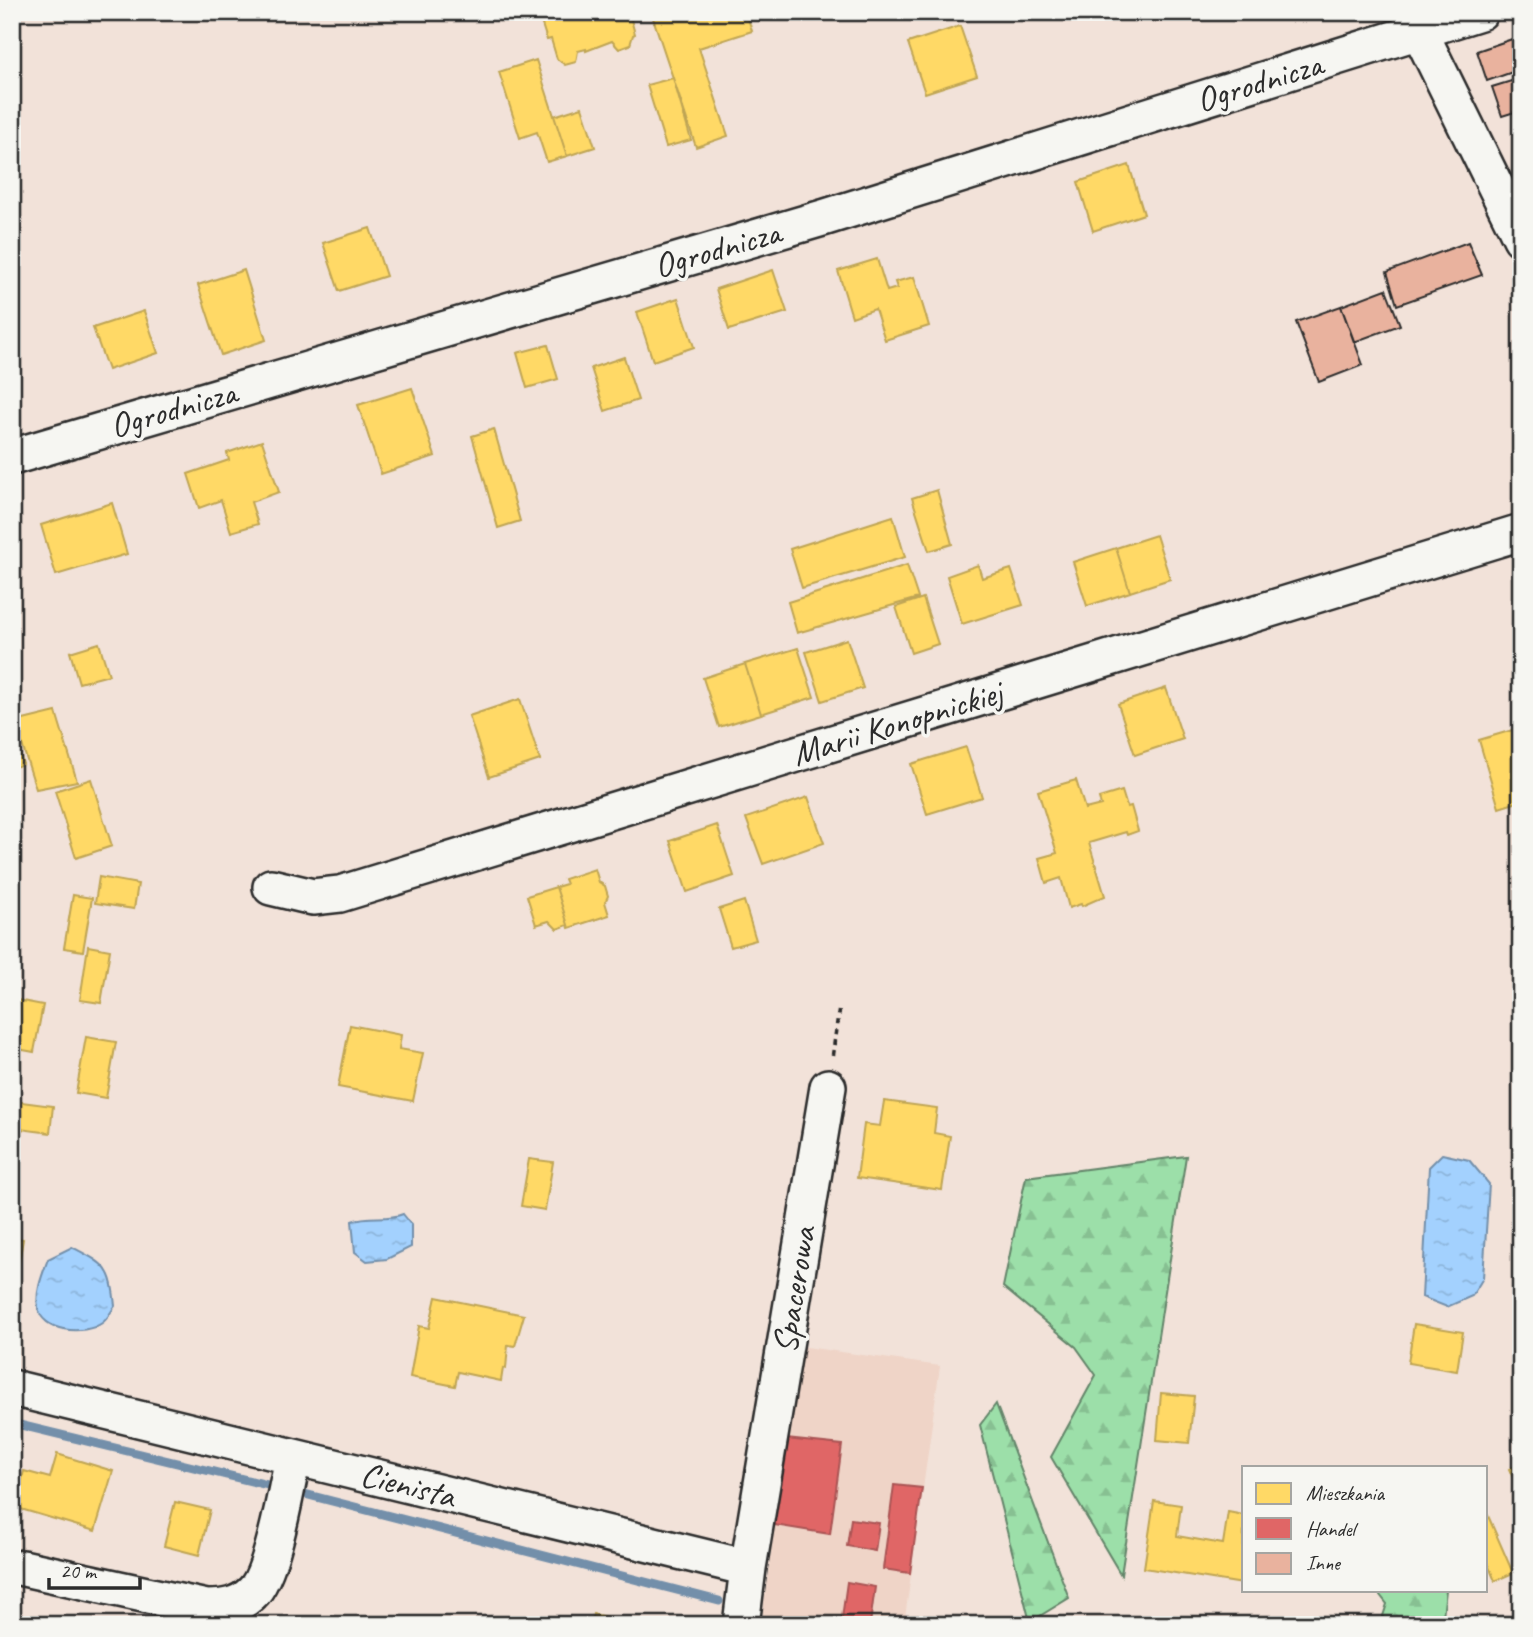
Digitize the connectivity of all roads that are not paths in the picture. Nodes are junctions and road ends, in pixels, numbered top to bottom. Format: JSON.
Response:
{"nodes":[{"id":1,"x":1480,"y":12,"type":"edge"},
{"id":2,"x":1415,"y":22,"type":"edge"},
{"id":3,"x":1521,"y":238,"type":"edge"},
{"id":4,"x":12,"y":457,"type":"edge"},
{"id":5,"x":1521,"y":532,"type":"edge"},
{"id":6,"x":271,"y":887,"type":"dead end"},
{"id":7,"x":828,"y":1087,"type":"road end"},
{"id":8,"x":12,"y":1388,"type":"edge"},
{"id":9,"x":293,"y":1457,"type":"junction"},
{"id":10,"x":23,"y":1568,"type":"dead end"},
{"id":11,"x":748,"y":1568,"type":"junction"},
{"id":12,"x":741,"y":1625,"type":"edge"}],
"edges":[{"from":1,"to":2,"type":"street","name":"Ogrodnicza"},
{"from":2,"to":3,"type":"street"},
{"from":2,"to":4,"type":"street","name":"Ogrodnicza"},
{"from":5,"to":6,"type":"street","name":"Marii Konopnickiej"},
{"from":7,"to":11,"type":"street","name":"Spacerowa"},
{"from":8,"to":9,"type":"street","name":"Cienista"},
{"from":9,"to":10,"type":"street"},
{"from":9,"to":11,"type":"street","name":"Cienista"},
{"from":11,"to":12,"type":"street"}]}
